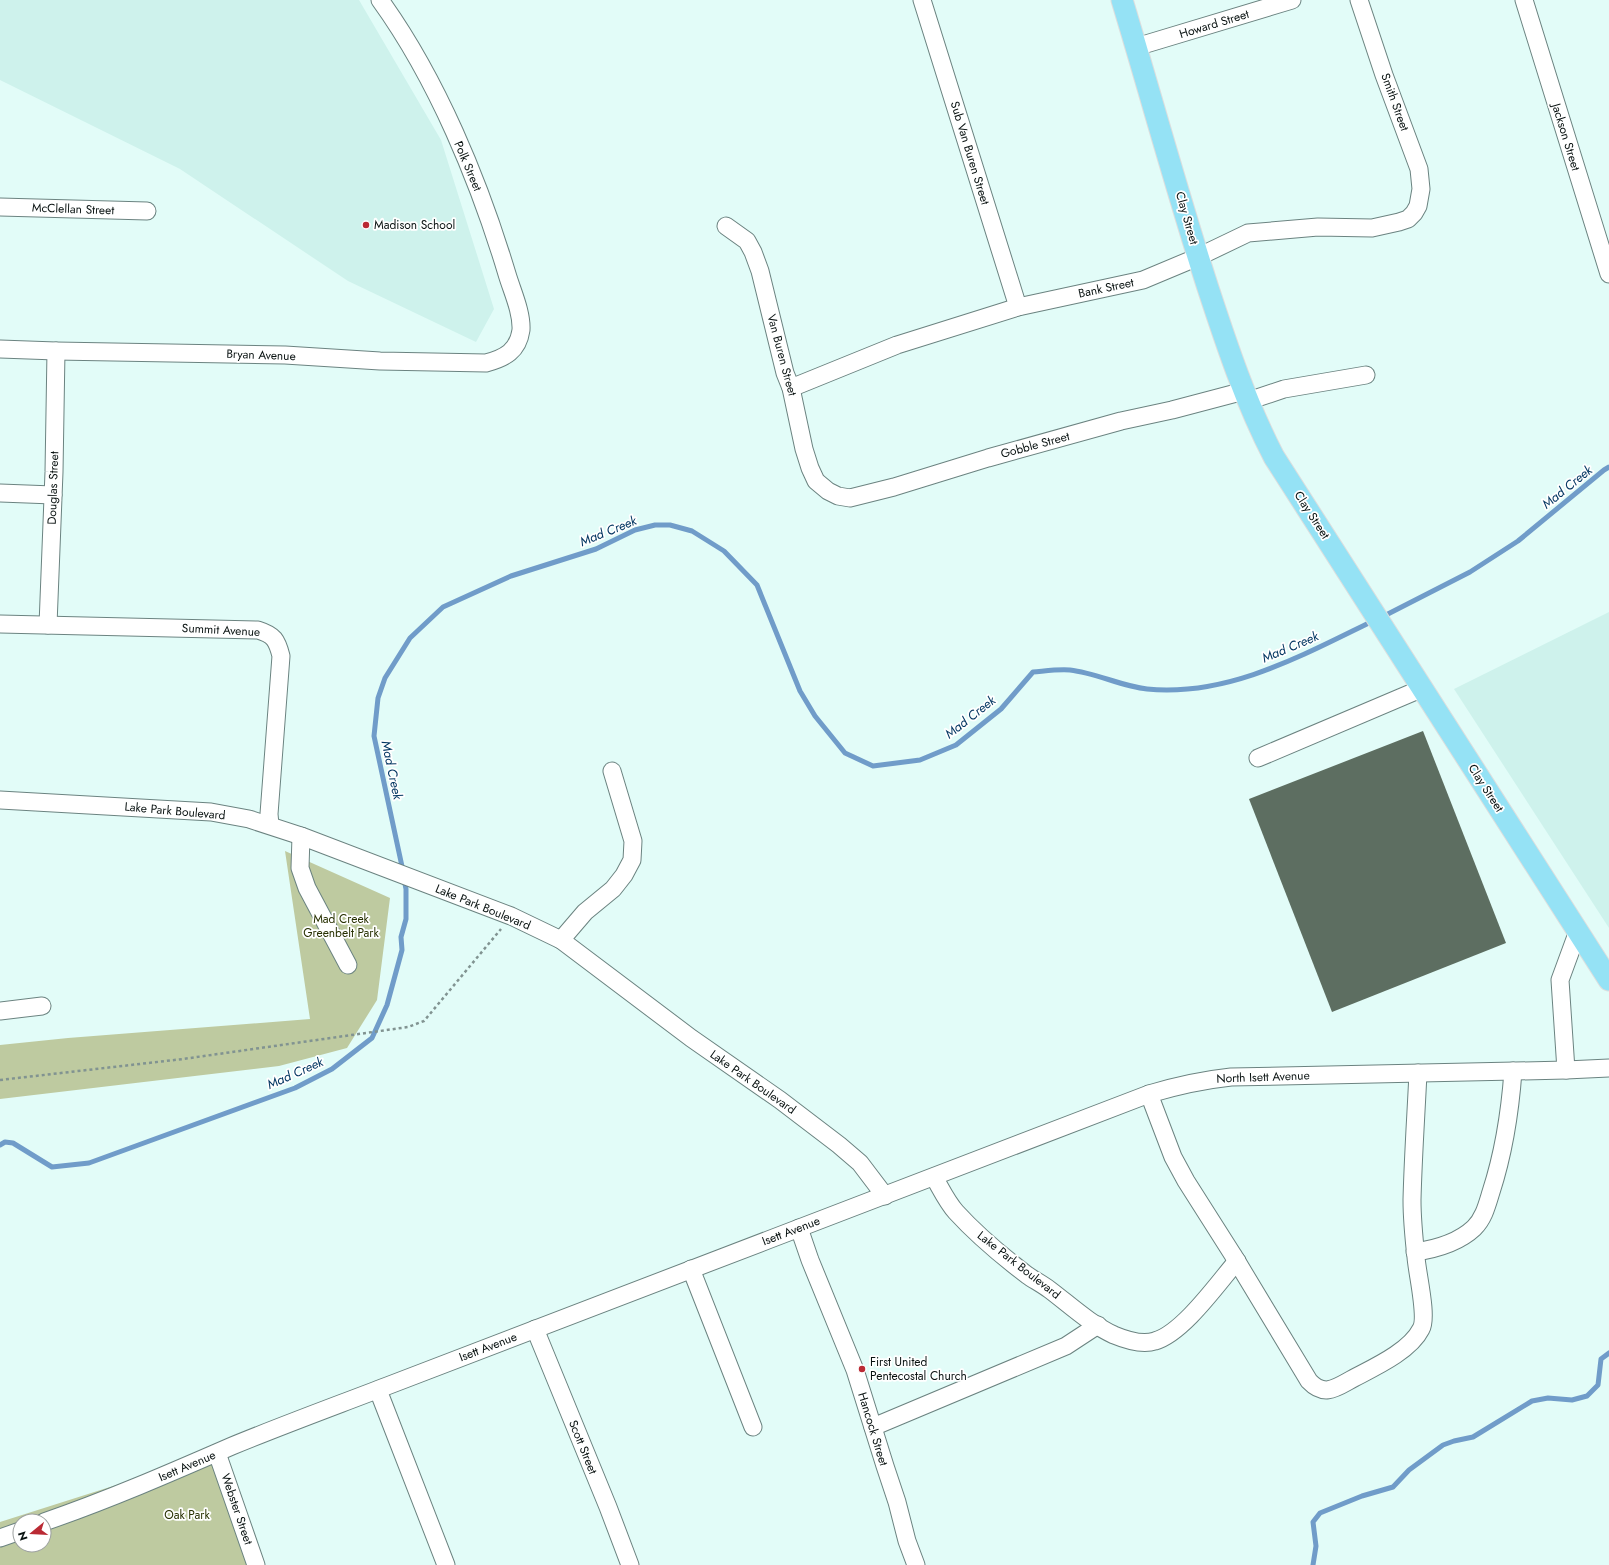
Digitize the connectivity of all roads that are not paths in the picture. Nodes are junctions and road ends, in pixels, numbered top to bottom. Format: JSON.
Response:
{"nodes":[{"id":1,"x":380,"y":0,"type":"edge"},
{"id":2,"x":922,"y":0,"type":"edge"},
{"id":3,"x":1122,"y":0,"type":"edge"},
{"id":4,"x":1292,"y":0,"type":"edge"},
{"id":5,"x":1359,"y":0,"type":"edge"},
{"id":6,"x":1524,"y":0,"type":"edge"},
{"id":7,"x":1136,"y":47,"type":"junction"},
{"id":8,"x":0,"y":206,"type":"edge"},
{"id":9,"x":1418,"y":206,"type":"joint"},
{"id":10,"x":147,"y":211,"type":"dead end"},
{"id":11,"x":726,"y":226,"type":"dead end"},
{"id":12,"x":1198,"y":257,"type":"junction"},
{"id":13,"x":1609,"y":274,"type":"edge"},
{"id":14,"x":1018,"y":306,"type":"junction"},
{"id":15,"x":516,"y":345,"type":"joint"},
{"id":16,"x":0,"y":349,"type":"edge"},
{"id":17,"x":56,"y":351,"type":"junction"},
{"id":18,"x":1366,"y":375,"type":"dead end"},
{"id":19,"x":791,"y":388,"type":"junction"},
{"id":20,"x":1246,"y":396,"type":"junction"},
{"id":21,"x":828,"y":491,"type":"joint"},
{"id":22,"x":0,"y":493,"type":"edge"},
{"id":23,"x":53,"y":495,"type":"junction"},
{"id":24,"x":0,"y":624,"type":"edge"},
{"id":25,"x":48,"y":625,"type":"junction"},
{"id":26,"x":1423,"y":688,"type":"junction"},
{"id":27,"x":1258,"y":758,"type":"dead end"},
{"id":28,"x":612,"y":772,"type":"dead end"},
{"id":29,"x":0,"y":800,"type":"edge"},
{"id":30,"x":270,"y":825,"type":"junction"},
{"id":31,"x":301,"y":836,"type":"junction"},
{"id":32,"x":1578,"y":931,"type":"junction"},
{"id":33,"x":561,"y":940,"type":"junction"},
{"id":34,"x":348,"y":965,"type":"dead end"},
{"id":35,"x":1609,"y":980,"type":"edge"},
{"id":36,"x":42,"y":1006,"type":"dead end"},
{"id":37,"x":0,"y":1011,"type":"edge"},
{"id":38,"x":1609,"y":1068,"type":"edge"},
{"id":39,"x":1566,"y":1070,"type":"junction"},
{"id":40,"x":1513,"y":1071,"type":"junction"},
{"id":41,"x":1418,"y":1073,"type":"junction"},
{"id":42,"x":1149,"y":1094,"type":"junction"},
{"id":43,"x":934,"y":1176,"type":"junction"},
{"id":44,"x":885,"y":1196,"type":"junction"},
{"id":45,"x":799,"y":1228,"type":"junction"},
{"id":46,"x":1415,"y":1252,"type":"junction"},
{"id":47,"x":1237,"y":1261,"type":"junction"},
{"id":48,"x":691,"y":1269,"type":"junction"},
{"id":49,"x":1098,"y":1325,"type":"junction"},
{"id":50,"x":535,"y":1329,"type":"junction"},
{"id":51,"x":378,"y":1390,"type":"junction"},
{"id":52,"x":753,"y":1427,"type":"dead end"},
{"id":53,"x":873,"y":1427,"type":"junction"},
{"id":54,"x":217,"y":1453,"type":"junction"},
{"id":55,"x":52,"y":1519,"type":"edge"},
{"id":56,"x":12,"y":1534,"type":"edge"},
{"id":57,"x":0,"y":1538,"type":"edge"},
{"id":58,"x":256,"y":1565,"type":"edge"},
{"id":59,"x":446,"y":1565,"type":"edge"},
{"id":60,"x":630,"y":1565,"type":"edge"},
{"id":61,"x":916,"y":1565,"type":"edge"}],
"edges":[{"from":1,"to":15,"type":"street","name":"Polk Street"},
{"from":2,"to":14,"type":"street","name":"Sub Van Buren Street"},
{"from":3,"to":7,"type":"main road","name":"Clay Street"},
{"from":4,"to":7,"type":"street","name":"Howard Street"},
{"from":5,"to":9,"type":"street","name":"Smith Street"},
{"from":6,"to":13,"type":"street","name":"Jackson Street"},
{"from":7,"to":12,"type":"main road","name":"Clay Street"},
{"from":8,"to":10,"type":"street","name":"McClellan Street"},
{"from":9,"to":12,"type":"street","name":"Bank Street"},
{"from":11,"to":19,"type":"street","name":"Van Buren Street"},
{"from":12,"to":14,"type":"street","name":"Bank Street"},
{"from":12,"to":20,"type":"main road","name":"Clay Street"},
{"from":14,"to":19,"type":"street","name":"Bank Street"},
{"from":15,"to":17,"type":"street","name":"Bryan Avenue"},
{"from":16,"to":17,"type":"street","name":"Bryan Avenue"},
{"from":17,"to":23,"type":"street","name":"Douglas Street"},
{"from":18,"to":20,"type":"street","name":"Gobble Street"},
{"from":19,"to":21,"type":"street","name":"Van Buren Street"},
{"from":20,"to":21,"type":"street","name":"Gobble Street"},
{"from":20,"to":26,"type":"main road","name":"Clay Street"},
{"from":22,"to":23,"type":"street"},
{"from":23,"to":25,"type":"street","name":"Douglas Street"},
{"from":24,"to":25,"type":"street","name":"Summit Avenue"},
{"from":25,"to":30,"type":"street","name":"Summit Avenue"},
{"from":26,"to":27,"type":"street"},
{"from":26,"to":32,"type":"main road","name":"Clay Street"},
{"from":28,"to":33,"type":"street"},
{"from":29,"to":30,"type":"street","name":"Lake Park Boulevard"},
{"from":30,"to":31,"type":"street","name":"Lake Park Boulevard"},
{"from":31,"to":33,"type":"street","name":"Lake Park Boulevard"},
{"from":31,"to":34,"type":"street"},
{"from":32,"to":35,"type":"main road","name":"Clay Street"},
{"from":32,"to":39,"type":"street"},
{"from":33,"to":44,"type":"street","name":"Lake Park Boulevard"},
{"from":36,"to":37,"type":"street"},
{"from":38,"to":39,"type":"street","name":"North Isett Avenue"},
{"from":39,"to":40,"type":"street","name":"North Isett Avenue"},
{"from":40,"to":41,"type":"street","name":"North Isett Avenue"},
{"from":40,"to":46,"type":"street"},
{"from":41,"to":42,"type":"street","name":"North Isett Avenue"},
{"from":41,"to":46,"type":"street"},
{"from":42,"to":43,"type":"street","name":"North Isett Avenue"},
{"from":42,"to":47,"type":"street"},
{"from":43,"to":44,"type":"street","name":"Isett Avenue"},
{"from":43,"to":49,"type":"street","name":"Lake Park Boulevard"},
{"from":44,"to":45,"type":"street","name":"Isett Avenue"},
{"from":45,"to":48,"type":"street","name":"Isett Avenue"},
{"from":45,"to":53,"type":"street","name":"Hancock Street"},
{"from":46,"to":47,"type":"street"},
{"from":47,"to":49,"type":"street","name":"Lake Park Boulevard"},
{"from":48,"to":50,"type":"street","name":"Isett Avenue"},
{"from":48,"to":52,"type":"street"},
{"from":49,"to":53,"type":"street"},
{"from":50,"to":51,"type":"street","name":"Isett Avenue"},
{"from":50,"to":60,"type":"street","name":"Scott Street"},
{"from":51,"to":54,"type":"street","name":"Isett Avenue"},
{"from":51,"to":59,"type":"street"},
{"from":53,"to":61,"type":"street","name":"Hancock Street"},
{"from":54,"to":55,"type":"street","name":"Isett Avenue"},
{"from":54,"to":58,"type":"street","name":"Webster Street"},
{"from":56,"to":57,"type":"street"}]}
